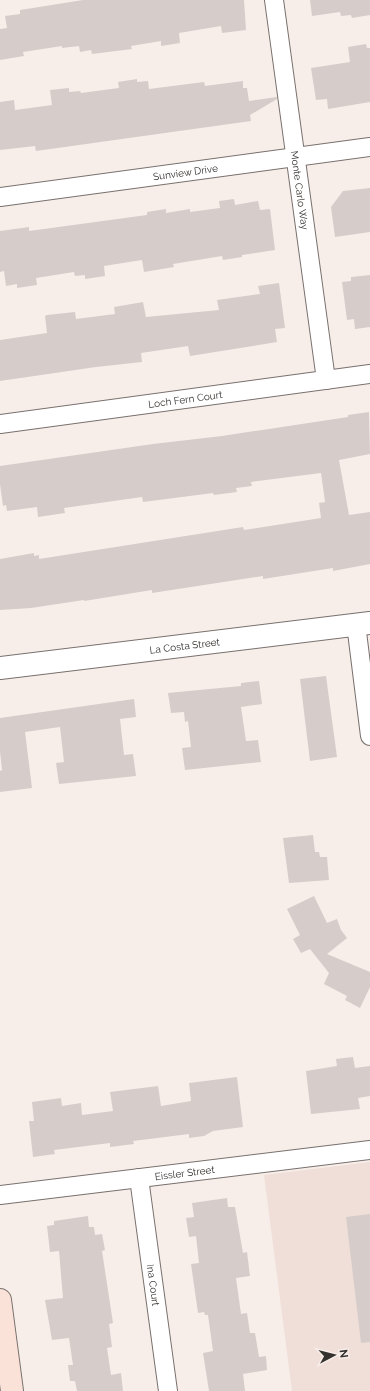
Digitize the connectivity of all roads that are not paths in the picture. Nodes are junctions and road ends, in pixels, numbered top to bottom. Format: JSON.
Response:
{"nodes":[{"id":1,"x":274,"y":0,"type":"edge"},
{"id":2,"x":370,"y":147,"type":"edge"},
{"id":3,"x":295,"y":157,"type":"junction"},
{"id":4,"x":0,"y":197,"type":"edge"},
{"id":5,"x":370,"y":374,"type":"edge"},
{"id":6,"x":326,"y":380,"type":"junction"},
{"id":7,"x":0,"y":424,"type":"edge"},
{"id":8,"x":363,"y":623,"type":"edge"},
{"id":9,"x":0,"y":668,"type":"edge"},
{"id":10,"x":370,"y":736,"type":"edge"},
{"id":11,"x":370,"y":1150,"type":"edge"},
{"id":12,"x":139,"y":1178,"type":"junction"},
{"id":13,"x":0,"y":1195,"type":"edge"},
{"id":14,"x":0,"y":1300,"type":"edge"},
{"id":15,"x":12,"y":1391,"type":"edge"},
{"id":16,"x":168,"y":1391,"type":"edge"}],
"edges":[{"from":1,"to":3,"type":"street","name":"Monte Carlo Way"},
{"from":2,"to":3,"type":"street","name":"Sunview Drive"},
{"from":3,"to":4,"type":"street","name":"Sunview Drive"},
{"from":3,"to":6,"type":"street","name":"Monte Carlo Way"},
{"from":5,"to":6,"type":"street","name":"Loch Fern Court"},
{"from":6,"to":7,"type":"street","name":"Loch Fern Court"},
{"from":8,"to":9,"type":"street","name":"La Costa Street"},
{"from":8,"to":10,"type":"street"},
{"from":11,"to":12,"type":"street","name":"Eissler Street"},
{"from":12,"to":13,"type":"street","name":"Eissler Street"},
{"from":12,"to":16,"type":"street","name":"Ina Court"},
{"from":14,"to":15,"type":"main road"}]}
